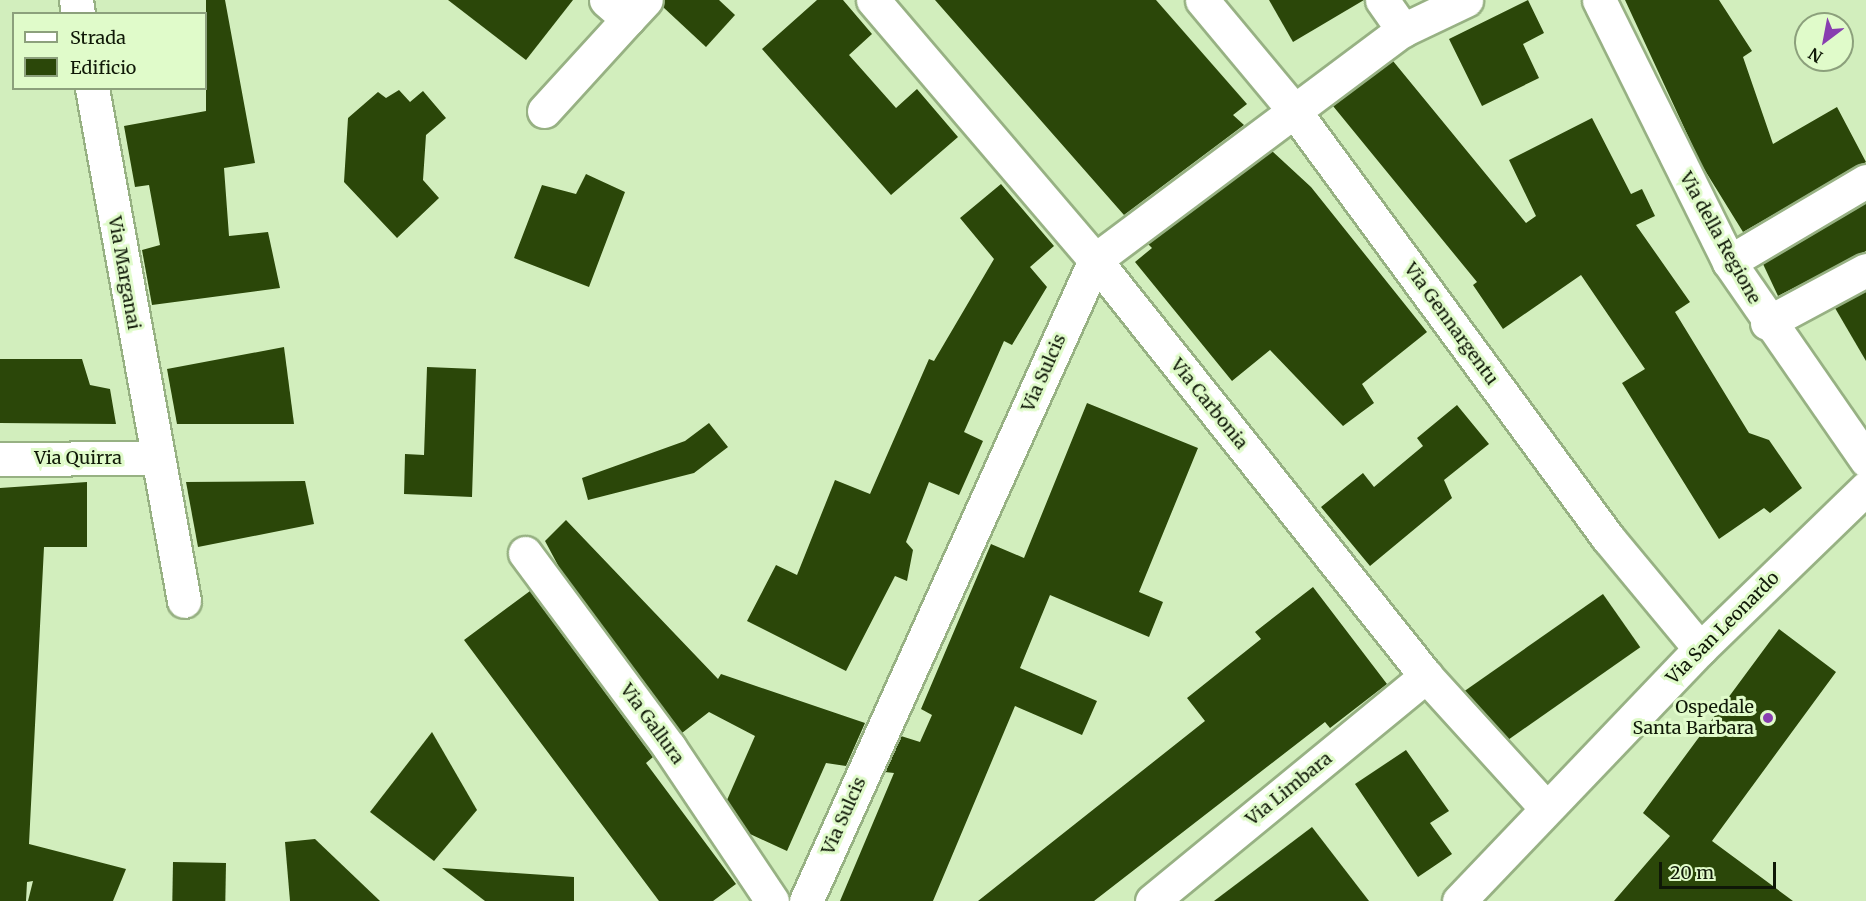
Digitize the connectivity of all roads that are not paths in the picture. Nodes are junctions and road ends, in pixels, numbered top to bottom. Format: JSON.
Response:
{"nodes":[{"id":1,"x":873,"y":0,"type":"edge"},
{"id":2,"x":1202,"y":0,"type":"edge"},
{"id":3,"x":1382,"y":0,"type":"edge"},
{"id":4,"x":1466,"y":0,"type":"edge"},
{"id":5,"x":1599,"y":0,"type":"edge"},
{"id":6,"x":627,"y":6,"type":"edge"},
{"id":7,"x":1403,"y":30,"type":"junction"},
{"id":8,"x":92,"y":90,"type":"edge"},
{"id":9,"x":1293,"y":108,"type":"junction"},
{"id":10,"x":544,"y":111,"type":"dead end"},
{"id":11,"x":1866,"y":181,"type":"edge"},
{"id":12,"x":1095,"y":260,"type":"junction"},
{"id":13,"x":1729,"y":262,"type":"junction"},
{"id":14,"x":1866,"y":270,"type":"edge"},
{"id":15,"x":1767,"y":323,"type":"junction"},
{"id":16,"x":156,"y":458,"type":"junction"},
{"id":17,"x":0,"y":459,"type":"edge"},
{"id":18,"x":1866,"y":460,"type":"edge"},
{"id":19,"x":1866,"y":488,"type":"edge"},
{"id":20,"x":525,"y":553,"type":"dead end"},
{"id":21,"x":184,"y":601,"type":"dead end"},
{"id":22,"x":1700,"y":649,"type":"junction"},
{"id":23,"x":1426,"y":676,"type":"junction"},
{"id":24,"x":1545,"y":808,"type":"junction"},
{"id":25,"x":772,"y":901,"type":"edge"},
{"id":26,"x":806,"y":901,"type":"edge"},
{"id":27,"x":1152,"y":901,"type":"edge"},
{"id":28,"x":1459,"y":901,"type":"edge"}],
"edges":[{"from":1,"to":12,"type":"street","name":"Via Carbonia"},
{"from":2,"to":9,"type":"street","name":"Via Gennargentu"},
{"from":3,"to":7,"type":"street"},
{"from":4,"to":7,"type":"street","name":"Via Sulcis"},
{"from":5,"to":13,"type":"street","name":"Via della Regione"},
{"from":6,"to":10,"type":"street"},
{"from":7,"to":9,"type":"street","name":"Via Sulcis"},
{"from":8,"to":16,"type":"street","name":"Via Marganai"},
{"from":9,"to":12,"type":"street","name":"Via Sulcis"},
{"from":9,"to":22,"type":"street","name":"Via Gennargentu"},
{"from":11,"to":13,"type":"street"},
{"from":12,"to":23,"type":"street","name":"Via Carbonia"},
{"from":12,"to":26,"type":"street","name":"Via Sulcis"},
{"from":13,"to":15,"type":"street","name":"Via della Regione"},
{"from":14,"to":15,"type":"street"},
{"from":15,"to":18,"type":"street","name":"Via della Regione"},
{"from":16,"to":17,"type":"street","name":"Via Quirra"},
{"from":16,"to":21,"type":"street","name":"Via Marganai"},
{"from":19,"to":22,"type":"street","name":"Via San Leonardo"},
{"from":20,"to":25,"type":"street","name":"Via Gallura"},
{"from":22,"to":24,"type":"street","name":"Via San Leonardo"},
{"from":23,"to":24,"type":"street","name":"Via Carbonia"},
{"from":23,"to":27,"type":"street","name":"Via Limbara"},
{"from":24,"to":28,"type":"street","name":"Via San Leonardo"}]}
